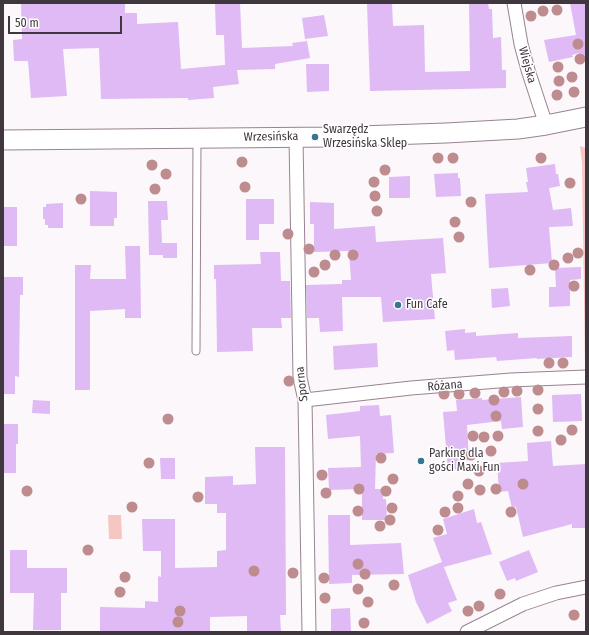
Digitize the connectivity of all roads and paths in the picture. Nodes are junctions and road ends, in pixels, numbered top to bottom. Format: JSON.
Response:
{"nodes":[{"id":1,"x":514,"y":3,"type":"edge"},
{"id":2,"x":586,"y":118,"type":"edge"},
{"id":3,"x":546,"y":126,"type":"junction"},
{"id":4,"x":296,"y":137,"type":"junction"},
{"id":5,"x":197,"y":138,"type":"junction"},
{"id":6,"x":3,"y":140,"type":"edge"},
{"id":7,"x":196,"y":351,"type":"dead end"},
{"id":8,"x":586,"y":377,"type":"edge"},
{"id":9,"x":305,"y":400,"type":"junction"},
{"id":10,"x":586,"y":587,"type":"edge"},
{"id":11,"x":309,"y":632,"type":"edge"},
{"id":12,"x":467,"y":632,"type":"edge"}],
"edges":[{"from":1,"to":3,"type":"street","name":"Wiejska"},
{"from":2,"to":3,"type":"street","name":"Wrzesińska"},
{"from":3,"to":4,"type":"street","name":"Wrzesińska"},
{"from":4,"to":5,"type":"street","name":"Wrzesińska"},
{"from":4,"to":9,"type":"street","name":"Sporna"},
{"from":5,"to":6,"type":"street","name":"Wrzesińska"},
{"from":5,"to":7,"type":"lane"},
{"from":8,"to":9,"type":"street","name":"Różana"},
{"from":9,"to":11,"type":"street","name":"Sporna"},
{"from":10,"to":12,"type":"street"}]}
